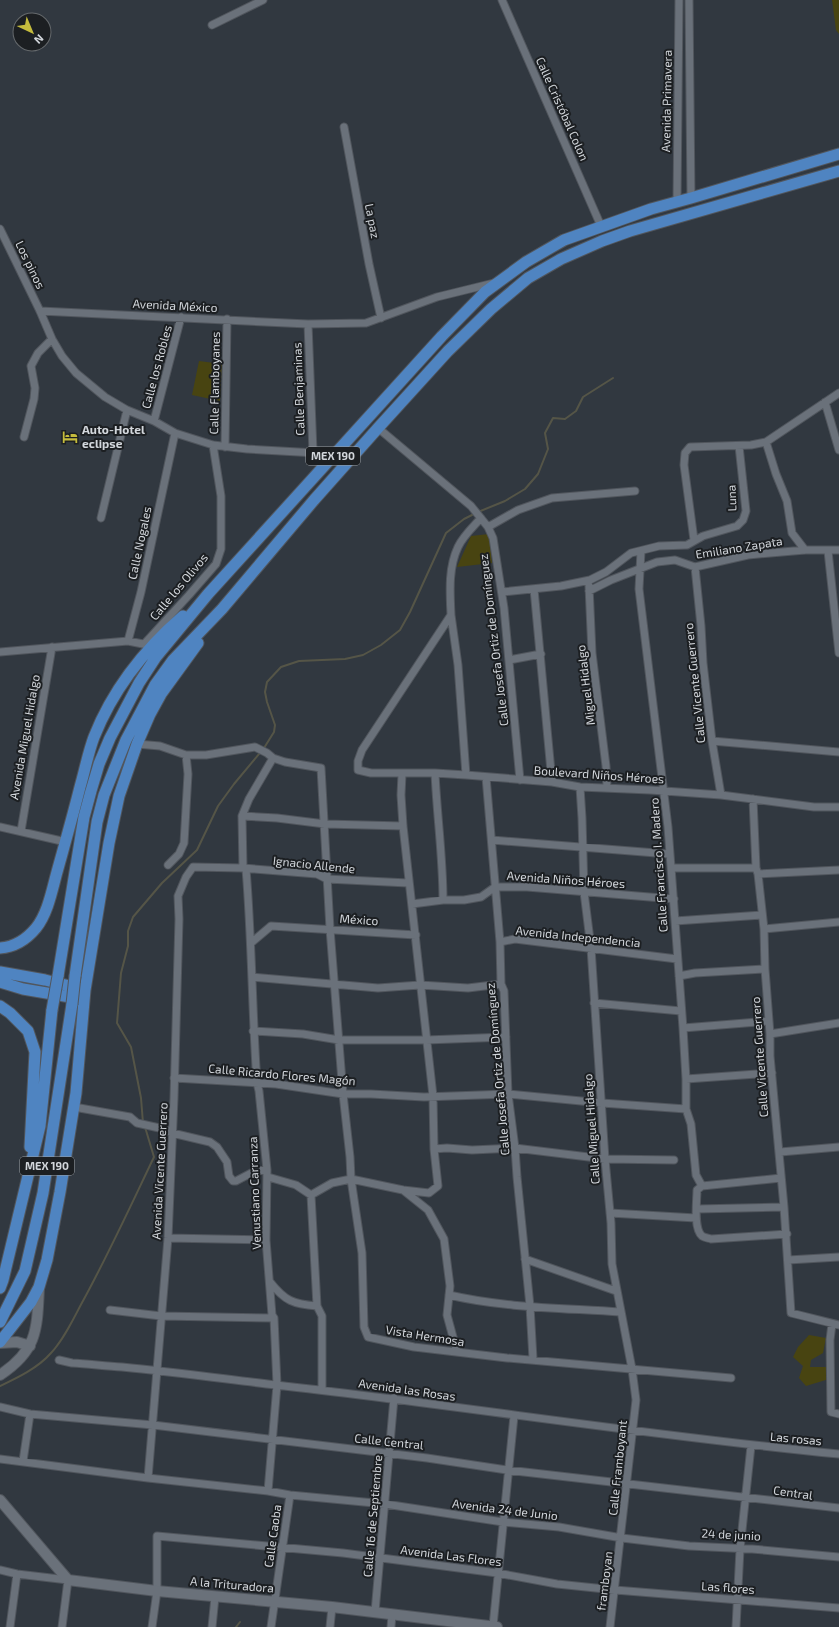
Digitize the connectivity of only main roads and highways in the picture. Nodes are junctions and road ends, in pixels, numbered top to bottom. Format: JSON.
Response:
{"nodes":[{"id":1,"x":839,"y":154,"type":"edge"},
{"id":2,"x":839,"y":171,"type":"edge"},
{"id":3,"x":208,"y":594,"type":"junction"},
{"id":4,"x":222,"y":609,"type":"junction"},
{"id":5,"x":0,"y":948,"type":"edge"},
{"id":6,"x":0,"y":972,"type":"edge"},
{"id":7,"x":0,"y":982,"type":"edge"},
{"id":8,"x":84,"y":995,"type":"junction"},
{"id":9,"x":0,"y":1006,"type":"edge"},
{"id":10,"x":29,"y":1170,"type":"junction"},
{"id":11,"x":0,"y":1288,"type":"edge"},
{"id":12,"x":0,"y":1322,"type":"edge"},
{"id":13,"x":0,"y":1342,"type":"edge"}],
"edges":[{"from":1,"to":3,"type":"main road","number":"MEX 190"},
{"from":2,"to":4,"type":"main road","number":"MEX 190"},
{"from":3,"to":5,"type":"main road"},
{"from":3,"to":10,"type":"main road","number":"MEX 190","bridge":true},
{"from":4,"to":8,"type":"main road"},
{"from":4,"to":12,"type":"main road","number":"MEX 190","bridge":true},
{"from":6,"to":8,"type":"main road"},
{"from":7,"to":8,"type":"main road"},
{"from":8,"to":13,"type":"main road"},
{"from":9,"to":10,"type":"main road"},
{"from":10,"to":11,"type":"main road","number":"MEX 190"}]}
